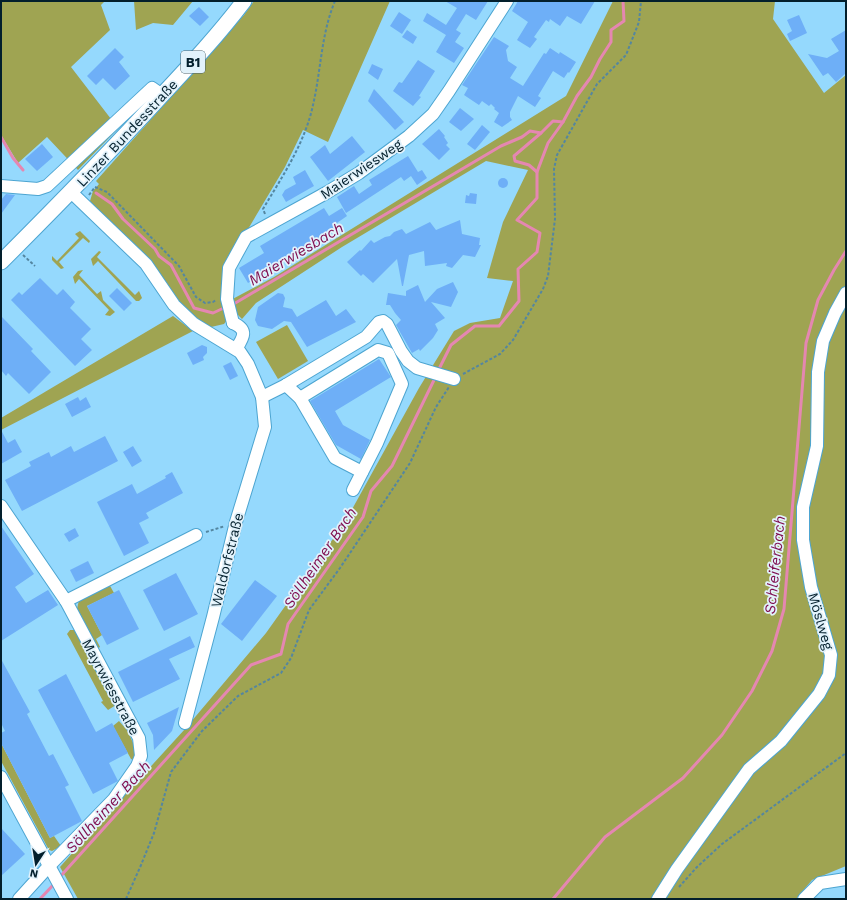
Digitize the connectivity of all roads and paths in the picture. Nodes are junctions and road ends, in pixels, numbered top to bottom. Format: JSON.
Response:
{"nodes":[{"id":1,"x":244,"y":1,"type":"edge"},
{"id":2,"x":335,"y":1,"type":"edge"},
{"id":3,"x":506,"y":1,"type":"edge"},
{"id":4,"x":641,"y":1,"type":"edge"},
{"id":5,"x":162,"y":95,"type":"junction"},
{"id":6,"x":1,"y":186,"type":"edge"},
{"id":7,"x":72,"y":192,"type":"junction"},
{"id":8,"x":83,"y":202,"type":"junction"},
{"id":9,"x":269,"y":224,"type":"junction"},
{"id":10,"x":21,"y":252,"type":"dead end"},
{"id":11,"x":1,"y":262,"type":"edge"},
{"id":12,"x":35,"y":266,"type":"dead end"},
{"id":13,"x":846,"y":293,"type":"edge"},
{"id":14,"x":227,"y":297,"type":"junction"},
{"id":15,"x":232,"y":318,"type":"junction"},
{"id":16,"x":217,"y":338,"type":"junction"},
{"id":17,"x":236,"y":349,"type":"junction"},
{"id":18,"x":451,"y":378,"type":"junction"},
{"id":19,"x":286,"y":385,"type":"junction"},
{"id":20,"x":262,"y":398,"type":"junction"},
{"id":21,"x":300,"y":398,"type":"junction"},
{"id":22,"x":362,"y":472,"type":"junction"},
{"id":23,"x":353,"y":490,"type":"dead end"},
{"id":24,"x":1,"y":506,"type":"edge"},
{"id":25,"x":236,"y":522,"type":"junction"},
{"id":26,"x":196,"y":535,"type":"joint"},
{"id":27,"x":66,"y":601,"type":"junction"},
{"id":28,"x":185,"y":723,"type":"dead end"},
{"id":29,"x":846,"y":753,"type":"edge"},
{"id":30,"x":1,"y":776,"type":"edge"},
{"id":31,"x":50,"y":868,"type":"junction"},
{"id":32,"x":846,"y":879,"type":"edge"},
{"id":33,"x":677,"y":889,"type":"dead end"},
{"id":34,"x":65,"y":895,"type":"edge"},
{"id":35,"x":19,"y":899,"type":"edge"},
{"id":36,"x":126,"y":899,"type":"edge"},
{"id":37,"x":658,"y":899,"type":"edge"},
{"id":38,"x":804,"y":899,"type":"edge"}],
"edges":[{"from":1,"to":5,"type":"main road","name":"Linzer Bundesstraße","number":"B1"},
{"from":2,"to":9,"type":"path"},
{"from":3,"to":9,"type":"street","name":"Maierwiesweg"},
{"from":4,"to":18,"type":"path"},
{"from":5,"to":6,"type":"street"},
{"from":5,"to":7,"type":"main road","name":"Linzer Bundesstraße","number":"B1"},
{"from":7,"to":8,"type":"street","name":"Waldorfstraße"},
{"from":7,"to":11,"type":"main road","number":"B1"},
{"from":8,"to":14,"type":"path"},
{"from":8,"to":16,"type":"street","name":"Waldorfstraße"},
{"from":9,"to":14,"type":"street","name":"Maierwiesweg"},
{"from":10,"to":12,"type":"path"},
{"from":13,"to":37,"type":"street","name":"Möslweg"},
{"from":14,"to":15,"type":"street","name":"Maierwiesweg"},
{"from":15,"to":16,"type":"street"},
{"from":15,"to":17,"type":"street","name":"Maierwiesweg"},
{"from":16,"to":17,"type":"street","name":"Waldorfstraße"},
{"from":17,"to":20,"type":"street","name":"Waldorfstraße"},
{"from":18,"to":19,"type":"street"},
{"from":18,"to":36,"type":"path"},
{"from":19,"to":20,"type":"street"},
{"from":19,"to":21,"type":"street"},
{"from":20,"to":25,"type":"street","name":"Waldorfstraße"},
{"from":21,"to":22,"type":"street"},
{"from":21,"to":22,"type":"street"},
{"from":22,"to":23,"type":"street"},
{"from":24,"to":27,"type":"street","name":"Mayrwiesstraße"},
{"from":25,"to":26,"type":"path"},
{"from":25,"to":28,"type":"street","name":"Waldorfstraße"},
{"from":26,"to":27,"type":"street"},
{"from":27,"to":31,"type":"street","name":"Mayrwiesstraße"},
{"from":29,"to":33,"type":"path"},
{"from":30,"to":31,"type":"street"},
{"from":31,"to":34,"type":"street"},
{"from":31,"to":35,"type":"street","name":"Mayrwiesstraße"},
{"from":32,"to":38,"type":"street"}]}
